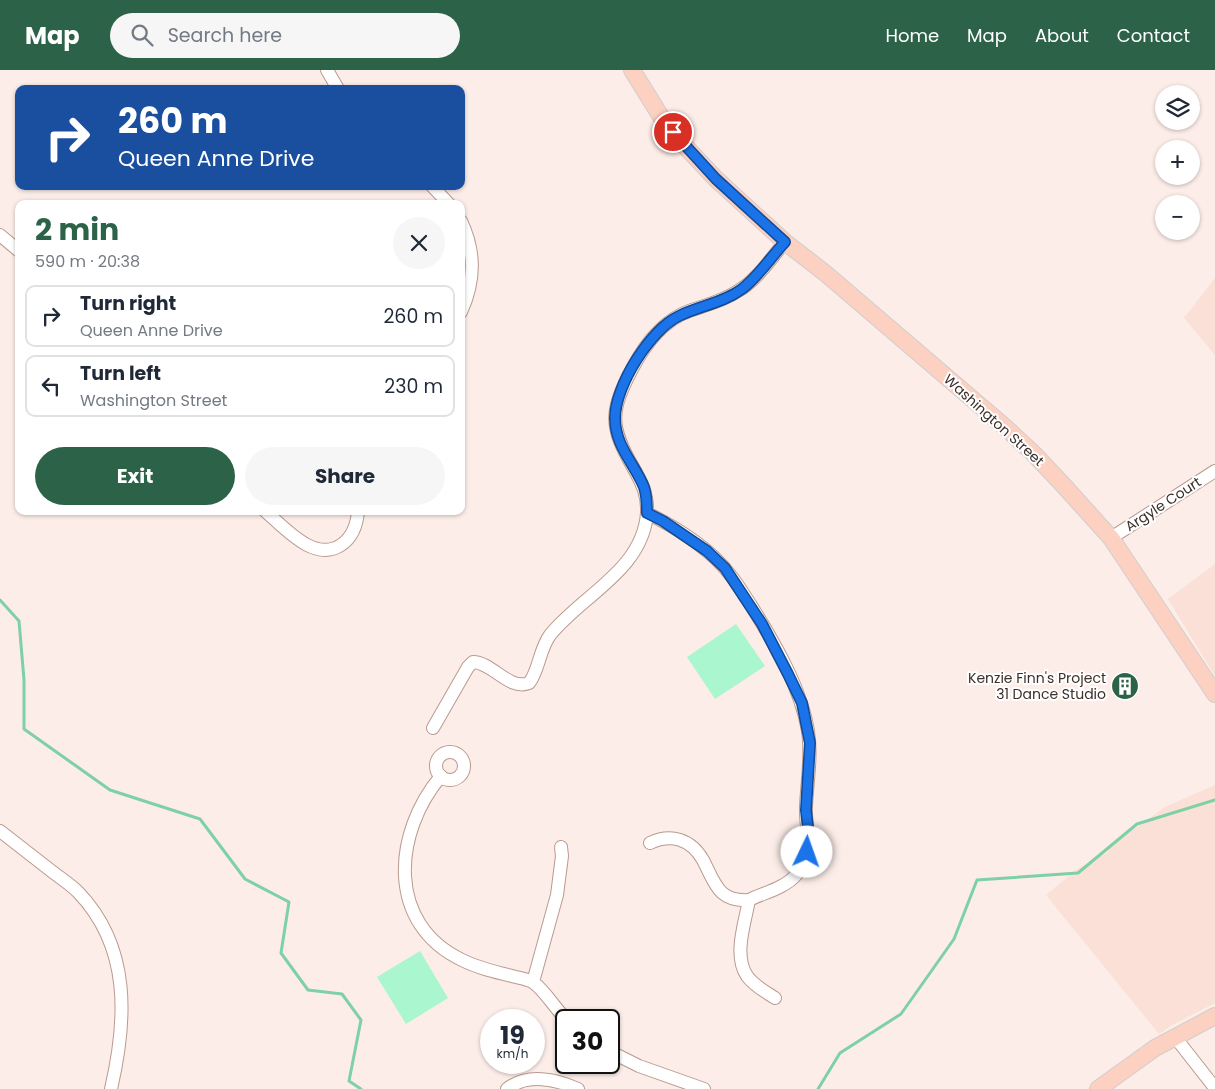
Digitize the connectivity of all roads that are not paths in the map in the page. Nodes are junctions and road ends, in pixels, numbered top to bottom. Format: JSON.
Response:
{"nodes":[{"id":1,"x":327,"y":70,"type":"edge"},
{"id":2,"x":632,"y":70,"type":"edge"},
{"id":3,"x":336,"y":85,"type":"edge"},
{"id":4,"x":436,"y":190,"type":"edge"},
{"id":5,"x":445,"y":200,"type":"edge"},
{"id":6,"x":465,"y":232,"type":"edge"},
{"id":7,"x":0,"y":235,"type":"edge"},
{"id":8,"x":785,"y":242,"type":"junction"},
{"id":9,"x":15,"y":248,"type":"edge"},
{"id":10,"x":465,"y":302,"type":"edge"},
{"id":11,"x":1215,"y":471,"type":"edge"},
{"id":12,"x":647,"y":513,"type":"junction"},
{"id":13,"x":270,"y":515,"type":"edge"},
{"id":14,"x":357,"y":515,"type":"edge"},
{"id":15,"x":1111,"y":538,"type":"junction"},
{"id":16,"x":1215,"y":694,"type":"edge"},
{"id":17,"x":433,"y":728,"type":"dead end"},
{"id":18,"x":441,"y":776,"type":"dead end"},
{"id":19,"x":0,"y":832,"type":"edge"},
{"id":20,"x":650,"y":843,"type":"dead end"},
{"id":21,"x":561,"y":847,"type":"dead end"},
{"id":22,"x":749,"y":900,"type":"junction"},
{"id":23,"x":533,"y":982,"type":"junction"},
{"id":24,"x":775,"y":998,"type":"dead end"},
{"id":25,"x":557,"y":1009,"type":"edge"},
{"id":26,"x":1215,"y":1016,"type":"edge"},
{"id":27,"x":1175,"y":1037,"type":"junction"},
{"id":28,"x":620,"y":1056,"type":"edge"},
{"id":29,"x":1215,"y":1088,"type":"edge"},
{"id":30,"x":111,"y":1089,"type":"edge"},
{"id":31,"x":507,"y":1089,"type":"edge"},
{"id":32,"x":578,"y":1089,"type":"edge"},
{"id":33,"x":704,"y":1089,"type":"edge"},
{"id":34,"x":1098,"y":1089,"type":"edge"}],
"edges":[{"from":1,"to":3,"type":"street"},
{"from":2,"to":8,"type":"main road","name":"Washington Street"},
{"from":4,"to":5,"type":"street"},
{"from":6,"to":10,"type":"street"},
{"from":7,"to":9,"type":"street"},
{"from":8,"to":12,"type":"street"},
{"from":8,"to":15,"type":"main road","name":"Washington Street"},
{"from":11,"to":15,"type":"street","name":"Argyle Court"},
{"from":12,"to":17,"type":"street"},
{"from":12,"to":22,"type":"street"},
{"from":13,"to":14,"type":"street"},
{"from":15,"to":16,"type":"main road","name":"Washington Street"},
{"from":18,"to":23,"type":"street"},
{"from":19,"to":30,"type":"street"},
{"from":20,"to":22,"type":"street"},
{"from":21,"to":23,"type":"street"},
{"from":22,"to":24,"type":"street"},
{"from":23,"to":25,"type":"street"},
{"from":26,"to":27,"type":"main road"},
{"from":27,"to":29,"type":"street"},
{"from":27,"to":34,"type":"main road"},
{"from":28,"to":33,"type":"street"},
{"from":31,"to":32,"type":"street"}]}
